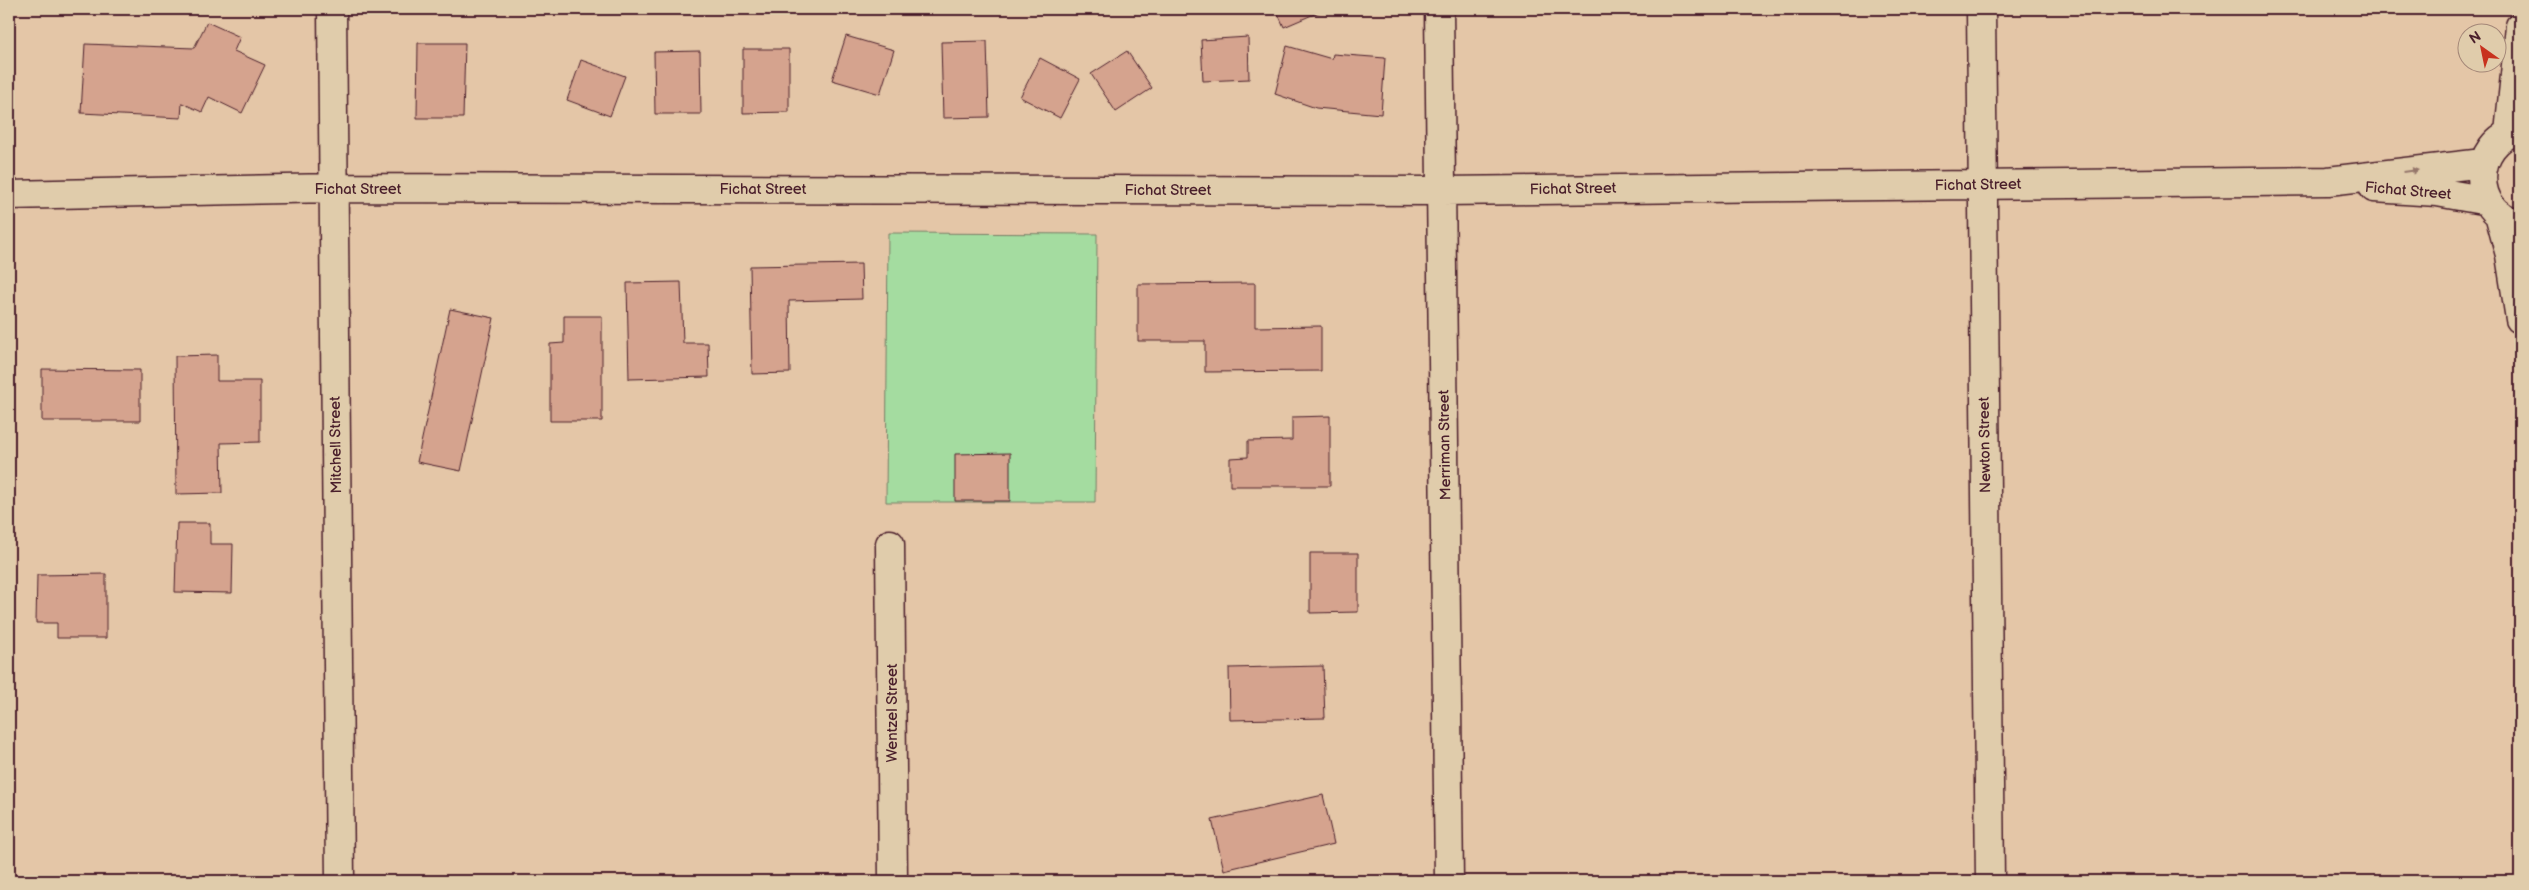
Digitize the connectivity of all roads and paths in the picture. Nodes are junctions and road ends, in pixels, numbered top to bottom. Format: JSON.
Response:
{"nodes":[{"id":1,"x":332,"y":9,"type":"edge"},
{"id":2,"x":1439,"y":9,"type":"edge"},
{"id":3,"x":1981,"y":9,"type":"edge"},
{"id":4,"x":2520,"y":26,"type":"edge"},
{"id":5,"x":2514,"y":132,"type":"edge"},
{"id":6,"x":2483,"y":163,"type":"junction"},
{"id":7,"x":2328,"y":182,"type":"junction"},
{"id":8,"x":1983,"y":185,"type":"junction"},
{"id":9,"x":333,"y":188,"type":"junction"},
{"id":10,"x":1442,"y":191,"type":"junction"},
{"id":11,"x":9,"y":196,"type":"edge"},
{"id":12,"x":2502,"y":212,"type":"edge"},
{"id":13,"x":2520,"y":319,"type":"edge"},
{"id":14,"x":890,"y":544,"type":"dead end"},
{"id":15,"x":340,"y":881,"type":"edge"},
{"id":16,"x":893,"y":881,"type":"edge"},
{"id":17,"x":1449,"y":881,"type":"edge"},
{"id":18,"x":1990,"y":881,"type":"edge"}],
"edges":[{"from":1,"to":9,"type":"street","name":"Mitchell Street"},
{"from":2,"to":10,"type":"street","name":"Merriman Street"},
{"from":3,"to":8,"type":"street","name":"Newton Street"},
{"from":4,"to":5,"type":"street"},
{"from":5,"to":6,"type":"street"},
{"from":7,"to":6,"type":"street","name":"Fichat Street","one_way":true},
{"from":6,"to":12,"type":"street"},
{"from":7,"to":8,"type":"street","name":"Fichat Street"},
{"from":7,"to":12,"type":"street","name":"Fichat Street"},
{"from":8,"to":10,"type":"street","name":"Fichat Street"},
{"from":8,"to":18,"type":"street","name":"Newton Street"},
{"from":9,"to":10,"type":"street","name":"Fichat Street"},
{"from":9,"to":11,"type":"street","name":"Fichat Street"},
{"from":9,"to":15,"type":"street","name":"Mitchell Street"},
{"from":10,"to":17,"type":"street","name":"Merriman Street"},
{"from":12,"to":13,"type":"street"},
{"from":14,"to":16,"type":"street","name":"Wentzel Street"}]}
